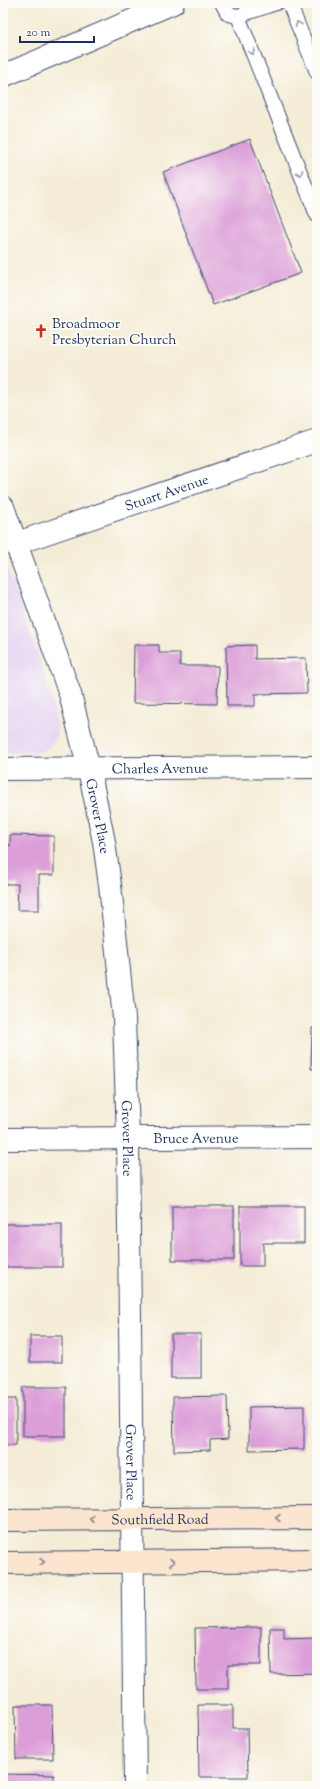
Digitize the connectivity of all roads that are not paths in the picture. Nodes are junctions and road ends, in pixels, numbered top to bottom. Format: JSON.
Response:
{"nodes":[{"id":1,"x":173,"y":3,"type":"edge"},
{"id":2,"x":222,"y":3,"type":"edge"},
{"id":3,"x":276,"y":3,"type":"edge"},
{"id":4,"x":290,"y":3,"type":"edge"},
{"id":5,"x":238,"y":16,"type":"junction"},
{"id":6,"x":317,"y":72,"type":"edge"},
{"id":7,"x":3,"y":76,"type":"edge"},
{"id":8,"x":317,"y":215,"type":"edge"},
{"id":9,"x":317,"y":441,"type":"edge"},
{"id":10,"x":3,"y":507,"type":"edge"},
{"id":11,"x":17,"y":543,"type":"junction"},
{"id":12,"x":317,"y":767,"type":"edge"},
{"id":13,"x":3,"y":769,"type":"edge"},
{"id":14,"x":89,"y":769,"type":"junction"},
{"id":15,"x":317,"y":1137,"type":"edge"},
{"id":16,"x":128,"y":1138,"type":"junction"},
{"id":17,"x":3,"y":1139,"type":"edge"},
{"id":18,"x":317,"y":1518,"type":"edge"},
{"id":19,"x":133,"y":1519,"type":"junction"},
{"id":20,"x":3,"y":1520,"type":"edge"},
{"id":21,"x":317,"y":1560,"type":"edge"},
{"id":22,"x":134,"y":1562,"type":"junction"},
{"id":23,"x":3,"y":1563,"type":"edge"},
{"id":24,"x":135,"y":1786,"type":"edge"}],
"edges":[{"from":1,"to":7,"type":"street"},
{"from":2,"to":5,"type":"lane"},
{"from":3,"to":5,"type":"lane"},
{"from":6,"to":4,"type":"lane","one_way":true},
{"from":5,"to":8,"type":"lane","one_way":true},
{"from":9,"to":11,"type":"street","name":"Stuart Avenue"},
{"from":10,"to":11,"type":"street","name":"Grover Place"},
{"from":11,"to":14,"type":"street","name":"Grover Place"},
{"from":12,"to":14,"type":"street","name":"Charles Avenue"},
{"from":13,"to":14,"type":"street","name":"Charles Avenue"},
{"from":14,"to":16,"type":"street","name":"Grover Place"},
{"from":15,"to":16,"type":"street","name":"Bruce Avenue"},
{"from":16,"to":17,"type":"street","name":"Bruce Avenue"},
{"from":16,"to":19,"type":"street","name":"Grover Place"},
{"from":18,"to":19,"type":"main road","name":"Southfield Road","one_way":true},
{"from":19,"to":20,"type":"main road","name":"Southfield Road","one_way":true},
{"from":19,"to":22,"type":"street","name":"Grover Place"},
{"from":22,"to":21,"type":"main road","one_way":true},
{"from":23,"to":22,"type":"main road","one_way":true},
{"from":22,"to":24,"type":"street","name":"Grover Place"}]}
